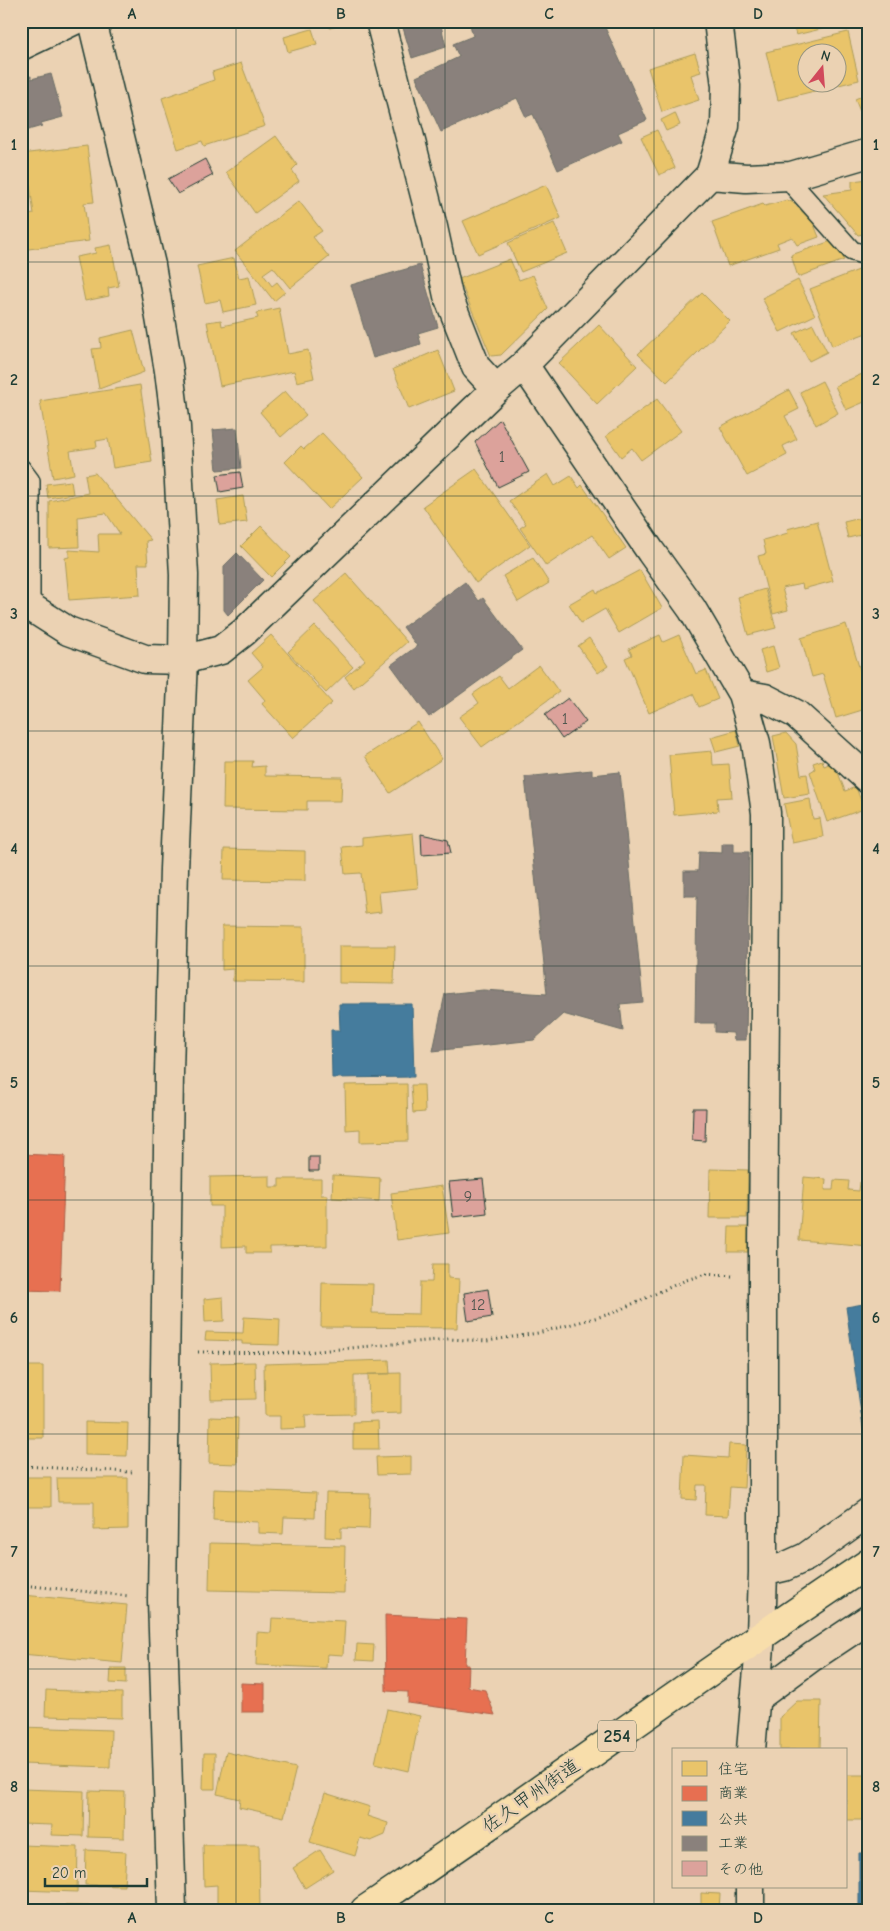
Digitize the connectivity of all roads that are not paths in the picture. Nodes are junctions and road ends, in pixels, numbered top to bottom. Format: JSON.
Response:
{"nodes":[{"id":1,"x":73,"y":21,"type":"edge"},
{"id":2,"x":92,"y":21,"type":"edge"},
{"id":3,"x":380,"y":21,"type":"edge"},
{"id":4,"x":718,"y":21,"type":"edge"},
{"id":5,"x":21,"y":46,"type":"edge"},
{"id":6,"x":869,"y":153,"type":"edge"},
{"id":7,"x":710,"y":175,"type":"junction"},
{"id":8,"x":791,"y":176,"type":"junction"},
{"id":9,"x":869,"y":256,"type":"edge"},
{"id":10,"x":524,"y":365,"type":"junction"},
{"id":11,"x":496,"y":389,"type":"junction"},
{"id":12,"x":21,"y":469,"type":"edge"},
{"id":13,"x":26,"y":604,"type":"edge"},
{"id":14,"x":183,"y":660,"type":"junction"},
{"id":15,"x":742,"y":694,"type":"junction"},
{"id":16,"x":869,"y":780,"type":"edge"},
{"id":17,"x":869,"y":1512,"type":"edge"},
{"id":18,"x":869,"y":1563,"type":"edge"},
{"id":19,"x":763,"y":1572,"type":"junction"},
{"id":20,"x":869,"y":1619,"type":"edge"},
{"id":21,"x":761,"y":1635,"type":"junction"},
{"id":22,"x":755,"y":1699,"type":"junction"},
{"id":23,"x":751,"y":1748,"type":"edge"},
{"id":24,"x":750,"y":1888,"type":"edge"},
{"id":25,"x":392,"y":1902,"type":"edge"},
{"id":26,"x":172,"y":1910,"type":"edge"},
{"id":27,"x":365,"y":1910,"type":"edge"},
{"id":28,"x":750,"y":1910,"type":"edge"}],
"edges":[{"from":1,"to":5,"type":"street"},
{"from":2,"to":14,"type":"street"},
{"from":3,"to":11,"type":"street"},
{"from":4,"to":7,"type":"street"},
{"from":6,"to":8,"type":"street"},
{"from":7,"to":8,"type":"street"},
{"from":7,"to":10,"type":"street"},
{"from":8,"to":9,"type":"lane"},
{"from":10,"to":11,"type":"street"},
{"from":10,"to":15,"type":"street"},
{"from":11,"to":14,"type":"street"},
{"from":12,"to":13,"type":"lane"},
{"from":13,"to":14,"type":"street"},
{"from":14,"to":26,"type":"street"},
{"from":15,"to":16,"type":"street"},
{"from":15,"to":19,"type":"street"},
{"from":17,"to":19,"type":"street"},
{"from":18,"to":21,"type":"highway","name":"佐久甲州街道","number":"254"},
{"from":19,"to":21,"type":"street"},
{"from":20,"to":22,"type":"street"},
{"from":21,"to":22,"type":"street"},
{"from":21,"to":25,"type":"highway","name":"佐久甲州街道","number":"254"},
{"from":22,"to":23,"type":"street"},
{"from":24,"to":28,"type":"street"},
{"from":25,"to":27,"type":"highway","name":"佐久甲州街道","number":"254"}]}
